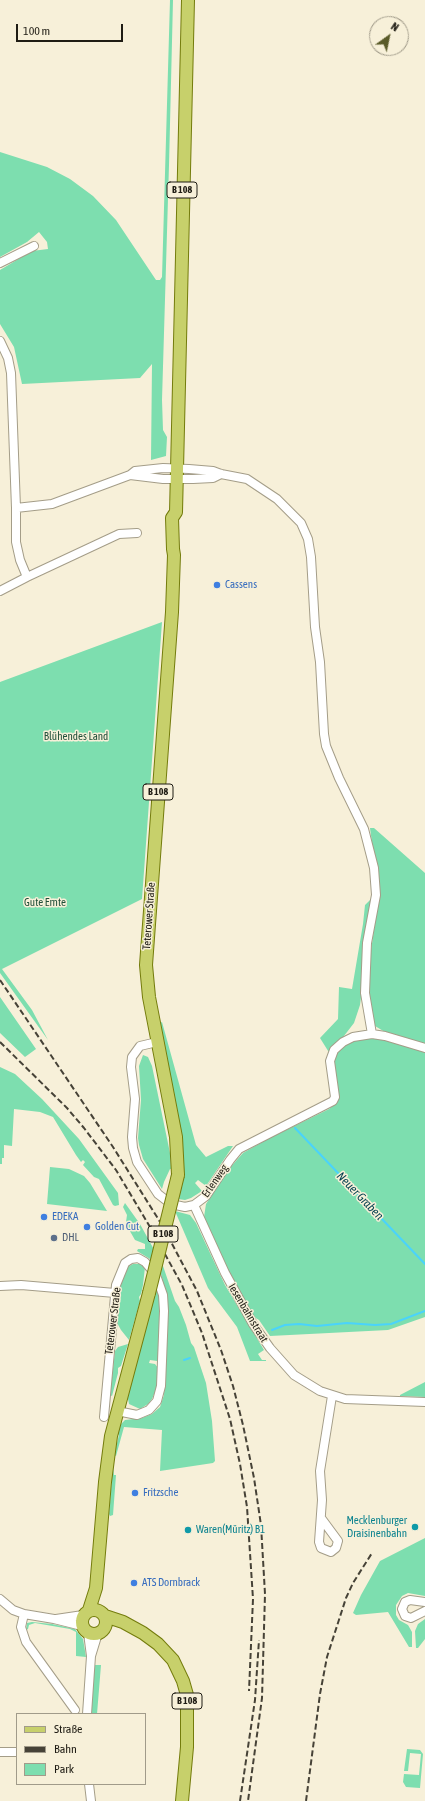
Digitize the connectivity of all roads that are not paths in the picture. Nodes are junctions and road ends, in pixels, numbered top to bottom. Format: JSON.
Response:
{"nodes":[{"id":1,"x":188,"y":0,"type":"edge"},
{"id":2,"x":34,"y":246,"type":"dead end"},
{"id":3,"x":0,"y":263,"type":"edge"},
{"id":4,"x":0,"y":341,"type":"edge"},
{"id":5,"x":177,"y":471,"type":"junction"},
{"id":6,"x":16,"y":508,"type":"junction"},
{"id":7,"x":137,"y":533,"type":"dead end"},
{"id":8,"x":27,"y":577,"type":"junction"},
{"id":9,"x":0,"y":591,"type":"edge"},
{"id":10,"x":372,"y":1034,"type":"junction"},
{"id":11,"x":153,"y":1042,"type":"junction"},
{"id":12,"x":425,"y":1048,"type":"edge"},
{"id":13,"x":194,"y":1205,"type":"junction"},
{"id":14,"x":0,"y":1286,"type":"edge"},
{"id":15,"x":115,"y":1293,"type":"junction"},
{"id":16,"x":332,"y":1396,"type":"junction"},
{"id":17,"x":425,"y":1402,"type":"edge"},
{"id":18,"x":117,"y":1411,"type":"junction"},
{"id":19,"x":104,"y":1417,"type":"dead end"},
{"id":20,"x":321,"y":1518,"type":"dead end"},
{"id":21,"x":0,"y":1599,"type":"edge"},
{"id":22,"x":425,"y":1602,"type":"edge"},
{"id":23,"x":425,"y":1611,"type":"edge"},
{"id":24,"x":24,"y":1614,"type":"junction"},
{"id":25,"x":94,"y":1622,"type":"junction"},
{"id":26,"x":75,"y":1710,"type":"dead end"},
{"id":27,"x":87,"y":1713,"type":"edge"},
{"id":28,"x":0,"y":1752,"type":"edge"},
{"id":29,"x":16,"y":1752,"type":"edge"},
{"id":30,"x":89,"y":1785,"type":"edge"},
{"id":31,"x":91,"y":1801,"type":"edge"},
{"id":32,"x":182,"y":1801,"type":"edge"}],
"edges":[{"from":1,"to":5,"type":"main road","number":"B 108"},
{"from":2,"to":3,"type":"street"},
{"from":4,"to":6,"type":"street"},
{"from":5,"to":6,"type":"street"},
{"from":5,"to":10,"type":"street"},
{"from":5,"to":11,"type":"main road","name":"Teterower Straße","number":"B 108"},
{"from":6,"to":8,"type":"street"},
{"from":7,"to":8,"type":"street"},
{"from":8,"to":9,"type":"street"},
{"from":10,"to":12,"type":"street"},
{"from":10,"to":13,"type":"street","name":"Erlenweg"},
{"from":11,"to":13,"type":"street","name":"Erlenweg"},
{"from":11,"to":18,"type":"main road","name":"Teterower Straße","number":"B 108","bridge":true},
{"from":13,"to":16,"type":"street","name":"Iesenbahnstraat"},
{"from":14,"to":15,"type":"street"},
{"from":15,"to":18,"type":"street","name":"Teterower Straße"},
{"from":15,"to":19,"type":"street","name":"Teterower Straße"},
{"from":16,"to":17,"type":"street","name":"Iesenbahnstraat"},
{"from":16,"to":20,"type":"street"},
{"from":18,"to":25,"type":"main road","name":"Teterower Straße","number":"B 108"},
{"from":21,"to":24,"type":"street"},
{"from":22,"to":23,"type":"street"},
{"from":24,"to":25,"type":"street"},
{"from":24,"to":26,"type":"street"},
{"from":25,"to":27,"type":"street"},
{"from":25,"to":32,"type":"main road","number":"B 108"},
{"from":28,"to":29,"type":"street"},
{"from":30,"to":31,"type":"street"}]}
